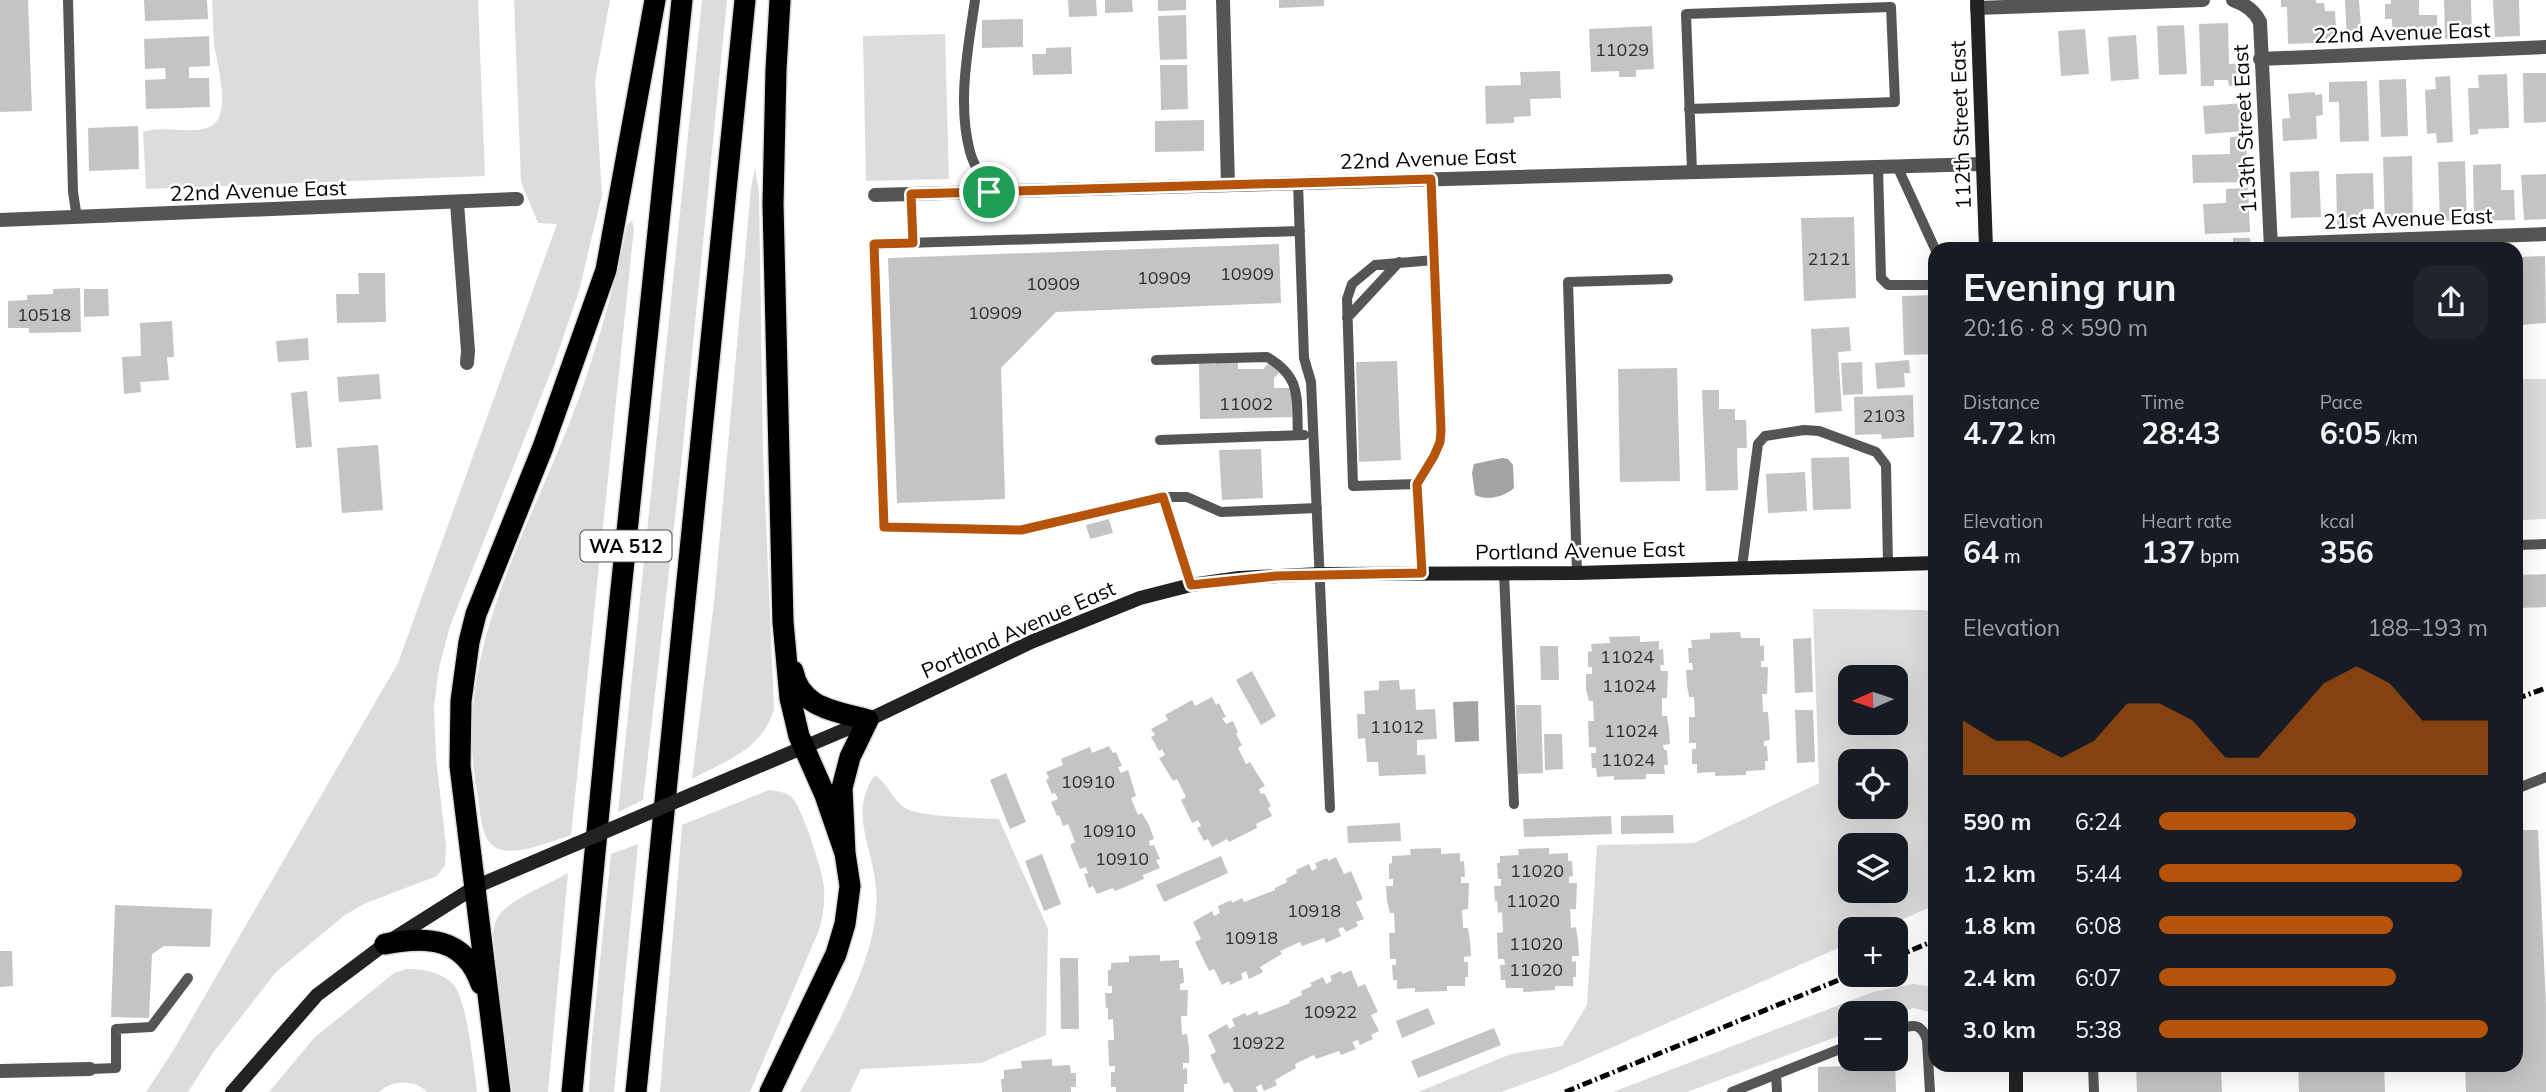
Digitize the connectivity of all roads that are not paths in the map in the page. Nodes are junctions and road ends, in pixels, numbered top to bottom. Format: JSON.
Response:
{"nodes":[{"id":1,"x":68,"y":0,"type":"edge"},
{"id":2,"x":655,"y":0,"type":"edge"},
{"id":3,"x":682,"y":0,"type":"edge"},
{"id":4,"x":745,"y":0,"type":"edge"},
{"id":5,"x":780,"y":0,"type":"edge"},
{"id":6,"x":975,"y":0,"type":"edge"},
{"id":7,"x":1223,"y":0,"type":"edge"},
{"id":8,"x":1720,"y":0,"type":"edge"},
{"id":9,"x":2203,"y":0,"type":"edge"},
{"id":10,"x":2233,"y":0,"type":"edge"},
{"id":11,"x":1863,"y":4,"type":"edge"},
{"id":12,"x":1977,"y":4,"type":"edge"},
{"id":13,"x":1721,"y":13,"type":"junction"},
{"id":14,"x":2546,"y":47,"type":"edge"},
{"id":15,"x":2260,"y":59,"type":"junction"},
{"id":16,"x":1689,"y":109,"type":"junction"},
{"id":17,"x":1983,"y":164,"type":"junction"},
{"id":18,"x":1897,"y":166,"type":"junction"},
{"id":19,"x":1878,"y":167,"type":"junction"},
{"id":20,"x":1692,"y":171,"type":"junction"},
{"id":21,"x":1431,"y":179,"type":"junction"},
{"id":22,"x":1298,"y":183,"type":"junction"},
{"id":23,"x":1228,"y":186,"type":"junction"},
{"id":24,"x":989,"y":192,"type":"junction"},
{"id":25,"x":911,"y":194,"type":"junction"},
{"id":26,"x":875,"y":195,"type":"dead end"},
{"id":27,"x":517,"y":199,"type":"dead end"},
{"id":28,"x":457,"y":203,"type":"junction"},
{"id":29,"x":77,"y":218,"type":"junction"},
{"id":30,"x":0,"y":220,"type":"edge"},
{"id":31,"x":1300,"y":231,"type":"junction"},
{"id":32,"x":2546,"y":234,"type":"edge"},
{"id":33,"x":1932,"y":242,"type":"edge"},
{"id":34,"x":1986,"y":242,"type":"edge"},
{"id":35,"x":2271,"y":242,"type":"edge"},
{"id":36,"x":2467,"y":242,"type":"edge"},
{"id":37,"x":913,"y":243,"type":"junction"},
{"id":38,"x":1434,"y":260,"type":"junction"},
{"id":39,"x":1399,"y":262,"type":"junction"},
{"id":40,"x":1668,"y":279,"type":"dead end"},
{"id":41,"x":1928,"y":285,"type":"edge"},
{"id":42,"x":1347,"y":318,"type":"junction"},
{"id":43,"x":1156,"y":360,"type":"dead end"},
{"id":44,"x":467,"y":363,"type":"dead end"},
{"id":45,"x":1313,"y":434,"type":"junction"},
{"id":46,"x":1298,"y":435,"type":"junction"},
{"id":47,"x":1160,"y":440,"type":"dead end"},
{"id":48,"x":1417,"y":484,"type":"junction"},
{"id":49,"x":1163,"y":497,"type":"junction"},
{"id":50,"x":1317,"y":509,"type":"junction"},
{"id":51,"x":2546,"y":544,"type":"edge"},
{"id":52,"x":2523,"y":545,"type":"edge"},
{"id":53,"x":1928,"y":563,"type":"edge"},
{"id":54,"x":1888,"y":564,"type":"junction"},
{"id":55,"x":1742,"y":567,"type":"junction"},
{"id":56,"x":1422,"y":573,"type":"junction"},
{"id":57,"x":1504,"y":573,"type":"junction"},
{"id":58,"x":1577,"y":573,"type":"junction"},
{"id":59,"x":1319,"y":574,"type":"junction"},
{"id":60,"x":1191,"y":585,"type":"junction"},
{"id":61,"x":783,"y":622,"type":"junction"},
{"id":62,"x":868,"y":720,"type":"junction"},
{"id":63,"x":803,"y":747,"type":"junction"},
{"id":64,"x":2546,"y":777,"type":"edge"},
{"id":65,"x":2523,"y":786,"type":"edge"},
{"id":66,"x":1514,"y":804,"type":"dead end"},
{"id":67,"x":1330,"y":808,"type":"dead end"},
{"id":68,"x":845,"y":853,"type":"junction"},
{"id":69,"x":475,"y":887,"type":"junction"},
{"id":70,"x":385,"y":944,"type":"junction"},
{"id":71,"x":188,"y":978,"type":"dead end"},
{"id":72,"x":491,"y":1019,"type":"junction"},
{"id":73,"x":1908,"y":1026,"type":"edge"},
{"id":74,"x":1838,"y":1050,"type":"edge"},
{"id":75,"x":1928,"y":1057,"type":"edge"},
{"id":76,"x":90,"y":1069,"type":"joint"},
{"id":77,"x":0,"y":1072,"type":"edge"},
{"id":78,"x":1929,"y":1072,"type":"edge"},
{"id":79,"x":2016,"y":1072,"type":"edge"},
{"id":80,"x":2093,"y":1072,"type":"edge"},
{"id":81,"x":1776,"y":1074,"type":"junction"},
{"id":82,"x":232,"y":1092,"type":"edge"},
{"id":83,"x":500,"y":1092,"type":"edge"},
{"id":84,"x":572,"y":1092,"type":"edge"},
{"id":85,"x":636,"y":1092,"type":"edge"},
{"id":86,"x":771,"y":1092,"type":"edge"},
{"id":87,"x":1732,"y":1092,"type":"edge"},
{"id":88,"x":1777,"y":1092,"type":"edge"},
{"id":89,"x":1930,"y":1092,"type":"edge"},
{"id":90,"x":2017,"y":1092,"type":"edge"},
{"id":91,"x":2094,"y":1092,"type":"edge"}],
"edges":[{"from":1,"to":29,"type":"lane"},
{"from":2,"to":69,"type":"highway"},
{"from":3,"to":84,"type":"highway","number":"WA 512"},
{"from":4,"to":85,"type":"highway","number":"WA 512"},
{"from":5,"to":61,"type":"highway"},
{"from":6,"to":24,"type":"lane"},
{"from":7,"to":23,"type":"street"},
{"from":8,"to":13,"type":"lane"},
{"from":9,"to":12,"type":"street"},
{"from":10,"to":15,"type":"street","name":"113th Street East"},
{"from":11,"to":13,"type":"lane"},
{"from":11,"to":16,"type":"lane"},
{"from":12,"to":17,"type":"main road","name":"112th Street East"},
{"from":13,"to":16,"type":"lane"},
{"from":14,"to":15,"type":"street","name":"22nd Avenue East"},
{"from":15,"to":35,"type":"street","name":"113th Street East"},
{"from":16,"to":20,"type":"lane"},
{"from":17,"to":18,"type":"street","name":"22nd Avenue East"},
{"from":17,"to":34,"type":"main road","name":"112th Street East"},
{"from":18,"to":19,"type":"street","name":"22nd Avenue East"},
{"from":18,"to":33,"type":"lane"},
{"from":19,"to":20,"type":"street","name":"22nd Avenue East"},
{"from":19,"to":41,"type":"lane"},
{"from":20,"to":21,"type":"street","name":"22nd Avenue East"},
{"from":21,"to":22,"type":"street","name":"22nd Avenue East"},
{"from":21,"to":38,"type":"lane"},
{"from":22,"to":23,"type":"street","name":"22nd Avenue East"},
{"from":22,"to":31,"type":"lane"},
{"from":23,"to":24,"type":"street","name":"22nd Avenue East"},
{"from":24,"to":25,"type":"street","name":"22nd Avenue East"},
{"from":25,"to":26,"type":"street","name":"22nd Avenue East"},
{"from":25,"to":37,"type":"lane"},
{"from":27,"to":28,"type":"street","name":"22nd Avenue East"},
{"from":28,"to":29,"type":"street","name":"22nd Avenue East"},
{"from":28,"to":44,"type":"street"},
{"from":29,"to":30,"type":"street","name":"22nd Avenue East"},
{"from":31,"to":37,"type":"lane"},
{"from":31,"to":45,"type":"lane"},
{"from":32,"to":36,"type":"street","name":"21st Avenue East"},
{"from":37,"to":49,"type":"lane"},
{"from":38,"to":39,"type":"lane"},
{"from":38,"to":48,"type":"lane"},
{"from":39,"to":42,"type":"lane"},
{"from":39,"to":42,"type":"lane"},
{"from":40,"to":58,"type":"lane"},
{"from":42,"to":48,"type":"lane"},
{"from":43,"to":46,"type":"lane"},
{"from":45,"to":46,"type":"lane"},
{"from":45,"to":50,"type":"lane"},
{"from":46,"to":47,"type":"lane"},
{"from":48,"to":56,"type":"lane"},
{"from":49,"to":50,"type":"lane"},
{"from":49,"to":60,"type":"lane"},
{"from":50,"to":59,"type":"lane"},
{"from":51,"to":52,"type":"lane"},
{"from":53,"to":54,"type":"main road","name":"Portland Avenue East"},
{"from":54,"to":55,"type":"main road","name":"Portland Avenue East"},
{"from":54,"to":55,"type":"lane"},
{"from":55,"to":58,"type":"main road","name":"Portland Avenue East"},
{"from":56,"to":57,"type":"main road","name":"Portland Avenue East"},
{"from":56,"to":59,"type":"main road","name":"Portland Avenue East"},
{"from":57,"to":58,"type":"main road","name":"Portland Avenue East"},
{"from":57,"to":66,"type":"lane"},
{"from":59,"to":60,"type":"main road","name":"Portland Avenue East"},
{"from":59,"to":67,"type":"lane"},
{"from":60,"to":62,"type":"main road","name":"Portland Avenue East"},
{"from":61,"to":62,"type":"highway"},
{"from":61,"to":63,"type":"highway"},
{"from":62,"to":63,"type":"main road","name":"Portland Avenue East"},
{"from":62,"to":68,"type":"highway"},
{"from":63,"to":68,"type":"highway"},
{"from":63,"to":69,"type":"main road","name":"Portland Avenue East","bridge":true},
{"from":64,"to":65,"type":"lane"},
{"from":68,"to":86,"type":"highway"},
{"from":69,"to":70,"type":"main road","name":"Portland Avenue East"},
{"from":69,"to":72,"type":"highway"},
{"from":70,"to":72,"type":"highway"},
{"from":70,"to":82,"type":"main road","name":"Portland Avenue East"},
{"from":71,"to":76,"type":"lane"},
{"from":72,"to":83,"type":"highway"},
{"from":73,"to":75,"type":"lane"},
{"from":74,"to":81,"type":"lane"},
{"from":76,"to":77,"type":"street"},
{"from":78,"to":89,"type":"lane"},
{"from":79,"to":90,"type":"main road"},
{"from":80,"to":91,"type":"lane"},
{"from":81,"to":87,"type":"lane"},
{"from":81,"to":88,"type":"lane"}]}
